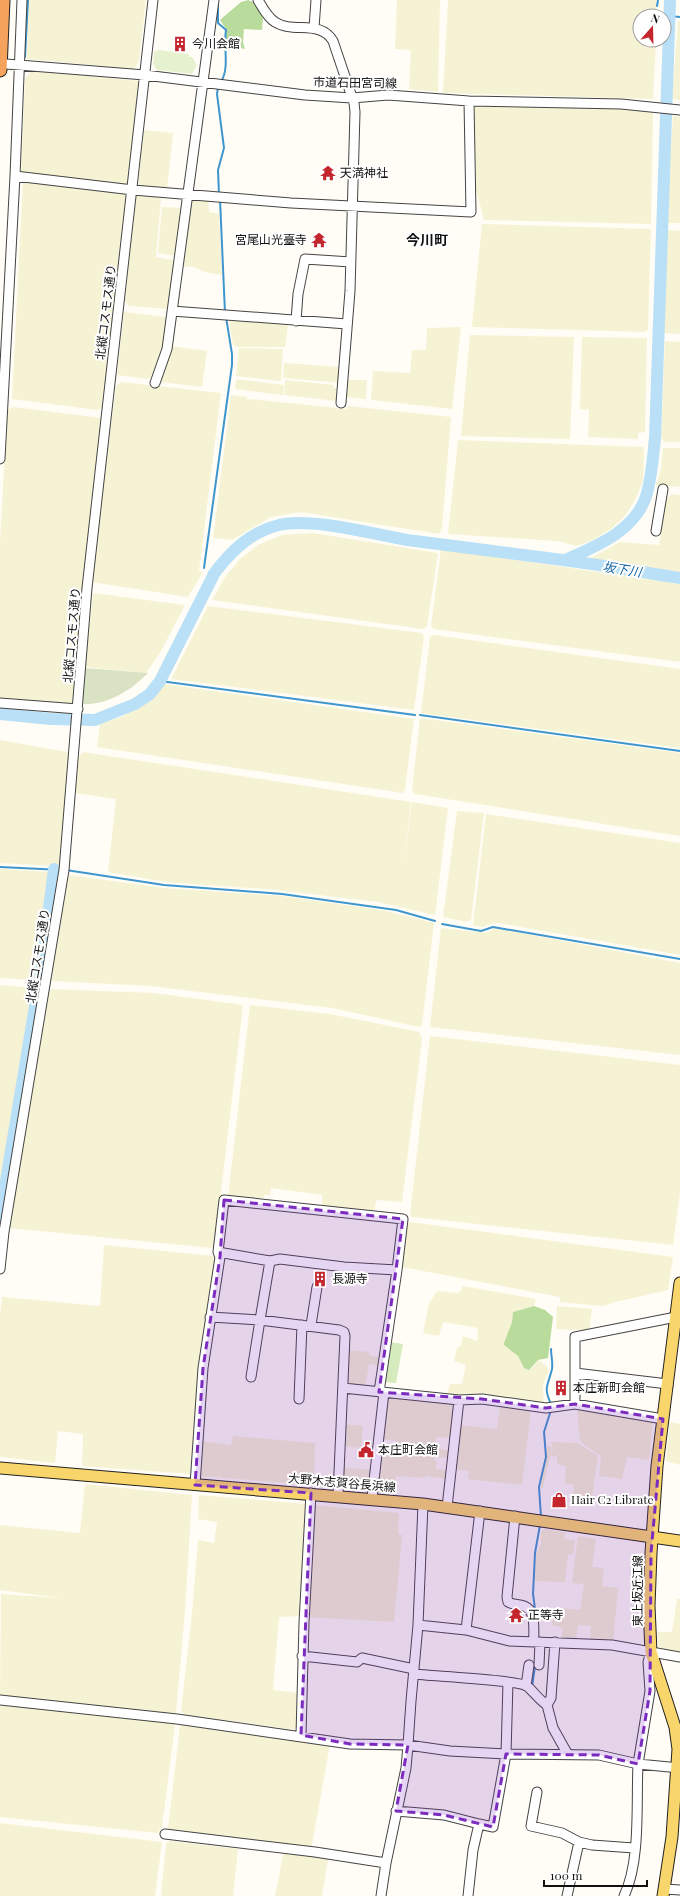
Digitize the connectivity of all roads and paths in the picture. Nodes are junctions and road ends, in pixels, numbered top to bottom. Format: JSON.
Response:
{"nodes":[{"id":1,"x":3,"y":0,"type":"edge"},
{"id":2,"x":22,"y":0,"type":"edge"},
{"id":3,"x":153,"y":0,"type":"edge"},
{"id":4,"x":214,"y":0,"type":"edge"},
{"id":5,"x":258,"y":0,"type":"edge"},
{"id":6,"x":316,"y":0,"type":"edge"},
{"id":7,"x":314,"y":28,"type":"junction"},
{"id":8,"x":20,"y":64,"type":"junction"},
{"id":9,"x":3,"y":67,"type":"edge"},
{"id":10,"x":145,"y":75,"type":"junction"},
{"id":11,"x":204,"y":82,"type":"junction"},
{"id":12,"x":352,"y":98,"type":"junction"},
{"id":13,"x":469,"y":101,"type":"junction"},
{"id":14,"x":676,"y":109,"type":"edge"},
{"id":15,"x":15,"y":176,"type":"junction"},
{"id":16,"x":133,"y":190,"type":"junction"},
{"id":17,"x":188,"y":194,"type":"junction"},
{"id":18,"x":352,"y":205,"type":"junction"},
{"id":19,"x":351,"y":262,"type":"junction"},
{"id":20,"x":172,"y":311,"type":"junction"},
{"id":21,"x":296,"y":321,"type":"junction"},
{"id":22,"x":347,"y":324,"type":"junction"},
{"id":23,"x":155,"y":383,"type":"dead end"},
{"id":24,"x":341,"y":403,"type":"dead end"},
{"id":25,"x":0,"y":459,"type":"edge"},
{"id":26,"x":662,"y":489,"type":"dead end"},
{"id":27,"x":656,"y":531,"type":"dead end"},
{"id":28,"x":0,"y":703,"type":"edge"},
{"id":29,"x":77,"y":710,"type":"junction"},
{"id":30,"x":218,"y":1252,"type":"junction"},
{"id":31,"x":270,"y":1261,"type":"junction"},
{"id":32,"x":0,"y":1269,"type":"edge"},
{"id":33,"x":397,"y":1270,"type":"junction"},
{"id":34,"x":680,"y":1283,"type":"edge"},
{"id":35,"x":317,"y":1287,"type":"dead end"},
{"id":36,"x":210,"y":1317,"type":"junction"},
{"id":37,"x":676,"y":1317,"type":"junction"},
{"id":38,"x":260,"y":1320,"type":"junction"},
{"id":39,"x":306,"y":1325,"type":"junction"},
{"id":40,"x":575,"y":1373,"type":"junction"},
{"id":41,"x":251,"y":1377,"type":"dead end"},
{"id":42,"x":668,"y":1384,"type":"junction"},
{"id":43,"x":343,"y":1388,"type":"junction"},
{"id":44,"x":381,"y":1392,"type":"junction"},
{"id":45,"x":299,"y":1400,"type":"dead end"},
{"id":46,"x":459,"y":1400,"type":"junction"},
{"id":47,"x":575,"y":1404,"type":"junction"},
{"id":48,"x":663,"y":1418,"type":"junction"},
{"id":49,"x":0,"y":1468,"type":"edge"},
{"id":50,"x":195,"y":1485,"type":"junction"},
{"id":51,"x":311,"y":1493,"type":"junction"},
{"id":52,"x":338,"y":1495,"type":"junction"},
{"id":53,"x":372,"y":1498,"type":"junction"},
{"id":54,"x":423,"y":1504,"type":"junction"},
{"id":55,"x":447,"y":1507,"type":"junction"},
{"id":56,"x":480,"y":1511,"type":"junction"},
{"id":57,"x":515,"y":1516,"type":"junction"},
{"id":58,"x":652,"y":1538,"type":"junction"},
{"id":59,"x":680,"y":1541,"type":"edge"},
{"id":60,"x":418,"y":1625,"type":"junction"},
{"id":61,"x":466,"y":1630,"type":"junction"},
{"id":62,"x":537,"y":1642,"type":"junction"},
{"id":63,"x":555,"y":1642,"type":"junction"},
{"id":64,"x":651,"y":1652,"type":"junction"},
{"id":65,"x":302,"y":1656,"type":"junction"},
{"id":66,"x":680,"y":1657,"type":"edge"},
{"id":67,"x":529,"y":1665,"type":"dead end"},
{"id":68,"x":539,"y":1665,"type":"dead end"},
{"id":69,"x":414,"y":1672,"type":"junction"},
{"id":70,"x":508,"y":1682,"type":"junction"},
{"id":71,"x":526,"y":1686,"type":"junction"},
{"id":72,"x":662,"y":1687,"type":"junction"},
{"id":73,"x":650,"y":1691,"type":"junction"},
{"id":74,"x":0,"y":1700,"type":"edge"},
{"id":75,"x":548,"y":1703,"type":"junction"},
{"id":76,"x":301,"y":1735,"type":"junction"},
{"id":77,"x":408,"y":1745,"type":"junction"},
{"id":78,"x":567,"y":1754,"type":"junction"},
{"id":79,"x":506,"y":1755,"type":"junction"},
{"id":80,"x":638,"y":1764,"type":"junction"},
{"id":81,"x":679,"y":1768,"type":"edge"},
{"id":82,"x":537,"y":1792,"type":"dead end"},
{"id":83,"x":399,"y":1812,"type":"junction"},
{"id":84,"x":479,"y":1824,"type":"junction"},
{"id":85,"x":165,"y":1834,"type":"dead end"},
{"id":86,"x":579,"y":1842,"type":"junction"},
{"id":87,"x":634,"y":1848,"type":"junction"},
{"id":88,"x":386,"y":1863,"type":"junction"},
{"id":89,"x":680,"y":1890,"type":"edge"},
{"id":90,"x":664,"y":1892,"type":"edge"},
{"id":91,"x":381,"y":1896,"type":"edge"},
{"id":92,"x":468,"y":1896,"type":"edge"},
{"id":93,"x":567,"y":1896,"type":"edge"},
{"id":94,"x":624,"y":1896,"type":"edge"}],
"edges":[{"from":1,"to":9,"type":"highway"},
{"from":2,"to":8,"type":"street"},
{"from":3,"to":10,"type":"street","name":"北縦コスモス通り"},
{"from":4,"to":11,"type":"street"},
{"from":5,"to":7,"type":"street"},
{"from":6,"to":7,"type":"street"},
{"from":7,"to":12,"type":"street"},
{"from":8,"to":9,"type":"street","name":"市道石田宮司線"},
{"from":8,"to":10,"type":"street","name":"市道石田宮司線"},
{"from":8,"to":15,"type":"street"},
{"from":10,"to":11,"type":"street","name":"市道石田宮司線"},
{"from":10,"to":16,"type":"street","name":"北縦コスモス通り"},
{"from":11,"to":12,"type":"street","name":"市道石田宮司線"},
{"from":11,"to":17,"type":"street"},
{"from":12,"to":13,"type":"street","name":"市道石田宮司線"},
{"from":12,"to":18,"type":"street"},
{"from":13,"to":14,"type":"street","name":"市道石田宮司線"},
{"from":13,"to":18,"type":"street"},
{"from":15,"to":16,"type":"street"},
{"from":15,"to":25,"type":"street"},
{"from":16,"to":17,"type":"street"},
{"from":16,"to":29,"type":"street","name":"北縦コスモス通り"},
{"from":17,"to":18,"type":"street"},
{"from":17,"to":20,"type":"street"},
{"from":18,"to":19,"type":"street"},
{"from":19,"to":21,"type":"street"},
{"from":19,"to":22,"type":"street"},
{"from":20,"to":21,"type":"street"},
{"from":20,"to":23,"type":"street"},
{"from":21,"to":22,"type":"street"},
{"from":22,"to":24,"type":"street"},
{"from":26,"to":27,"type":"street"},
{"from":28,"to":29,"type":"street"},
{"from":29,"to":32,"type":"street","name":"北縦コスモス通り"},
{"from":30,"to":31,"type":"street"},
{"from":30,"to":33,"type":"street"},
{"from":30,"to":36,"type":"street"},
{"from":31,"to":33,"type":"street"},
{"from":31,"to":38,"type":"street"},
{"from":33,"to":44,"type":"street"},
{"from":34,"to":37,"type":"main road","name":"東上坂近江線"},
{"from":35,"to":39,"type":"street"},
{"from":36,"to":38,"type":"street"},
{"from":36,"to":50,"type":"street"},
{"from":37,"to":40,"type":"street"},
{"from":37,"to":42,"type":"main road","name":"東上坂近江線"},
{"from":38,"to":39,"type":"street"},
{"from":38,"to":41,"type":"street"},
{"from":39,"to":43,"type":"street"},
{"from":39,"to":45,"type":"street"},
{"from":40,"to":42,"type":"street"},
{"from":40,"to":47,"type":"street"},
{"from":42,"to":48,"type":"main road","name":"東上坂近江線"},
{"from":43,"to":44,"type":"street"},
{"from":43,"to":52,"type":"street"},
{"from":44,"to":46,"type":"street"},
{"from":44,"to":53,"type":"street"},
{"from":46,"to":47,"type":"street"},
{"from":46,"to":55,"type":"street"},
{"from":47,"to":48,"type":"street"},
{"from":48,"to":58,"type":"main road","name":"東上坂近江線"},
{"from":49,"to":50,"type":"main road","name":"大野木志賀谷長浜線"},
{"from":50,"to":51,"type":"main road","name":"大野木志賀谷長浜線"},
{"from":51,"to":52,"type":"main road","name":"大野木志賀谷長浜線"},
{"from":51,"to":65,"type":"street"},
{"from":52,"to":53,"type":"main road","name":"大野木志賀谷長浜線"},
{"from":53,"to":54,"type":"main road","name":"大野木志賀谷長浜線"},
{"from":54,"to":55,"type":"main road","name":"大野木志賀谷長浜線"},
{"from":54,"to":60,"type":"street"},
{"from":55,"to":56,"type":"main road","name":"大野木志賀谷長浜線"},
{"from":56,"to":57,"type":"main road","name":"大野木志賀谷長浜線"},
{"from":56,"to":61,"type":"street"},
{"from":57,"to":58,"type":"main road","name":"大野木志賀谷長浜線"},
{"from":57,"to":62,"type":"street"},
{"from":58,"to":59,"type":"main road","name":"大野木志賀谷長浜線"},
{"from":58,"to":64,"type":"main road","name":"東上坂近江線"},
{"from":60,"to":61,"type":"street"},
{"from":60,"to":69,"type":"street"},
{"from":61,"to":62,"type":"street"},
{"from":62,"to":63,"type":"street"},
{"from":62,"to":68,"type":"street"},
{"from":63,"to":64,"type":"street"},
{"from":63,"to":75,"type":"street"},
{"from":64,"to":66,"type":"street"},
{"from":64,"to":72,"type":"main road","name":"東上坂近江線"},
{"from":64,"to":73,"type":"street"},
{"from":65,"to":69,"type":"street"},
{"from":65,"to":76,"type":"street"},
{"from":67,"to":71,"type":"street"},
{"from":69,"to":70,"type":"street"},
{"from":69,"to":77,"type":"street"},
{"from":70,"to":71,"type":"street"},
{"from":70,"to":79,"type":"street"},
{"from":71,"to":75,"type":"street"},
{"from":72,"to":73,"type":"street"},
{"from":72,"to":81,"type":"main road","name":"東上坂近江線"},
{"from":73,"to":80,"type":"street"},
{"from":74,"to":76,"type":"street"},
{"from":75,"to":78,"type":"street"},
{"from":76,"to":77,"type":"street"},
{"from":77,"to":79,"type":"street"},
{"from":77,"to":83,"type":"street"},
{"from":78,"to":79,"type":"street"},
{"from":78,"to":80,"type":"street"},
{"from":79,"to":84,"type":"street"},
{"from":80,"to":81,"type":"street"},
{"from":80,"to":87,"type":"street"},
{"from":81,"to":90,"type":"main road","name":"東上坂近江線"},
{"from":82,"to":86,"type":"street"},
{"from":83,"to":84,"type":"street"},
{"from":83,"to":88,"type":"street"},
{"from":84,"to":92,"type":"street"},
{"from":85,"to":88,"type":"street"},
{"from":86,"to":87,"type":"street"},
{"from":86,"to":93,"type":"street"},
{"from":87,"to":94,"type":"street"},
{"from":88,"to":91,"type":"street"},
{"from":89,"to":90,"type":"street"}]}
